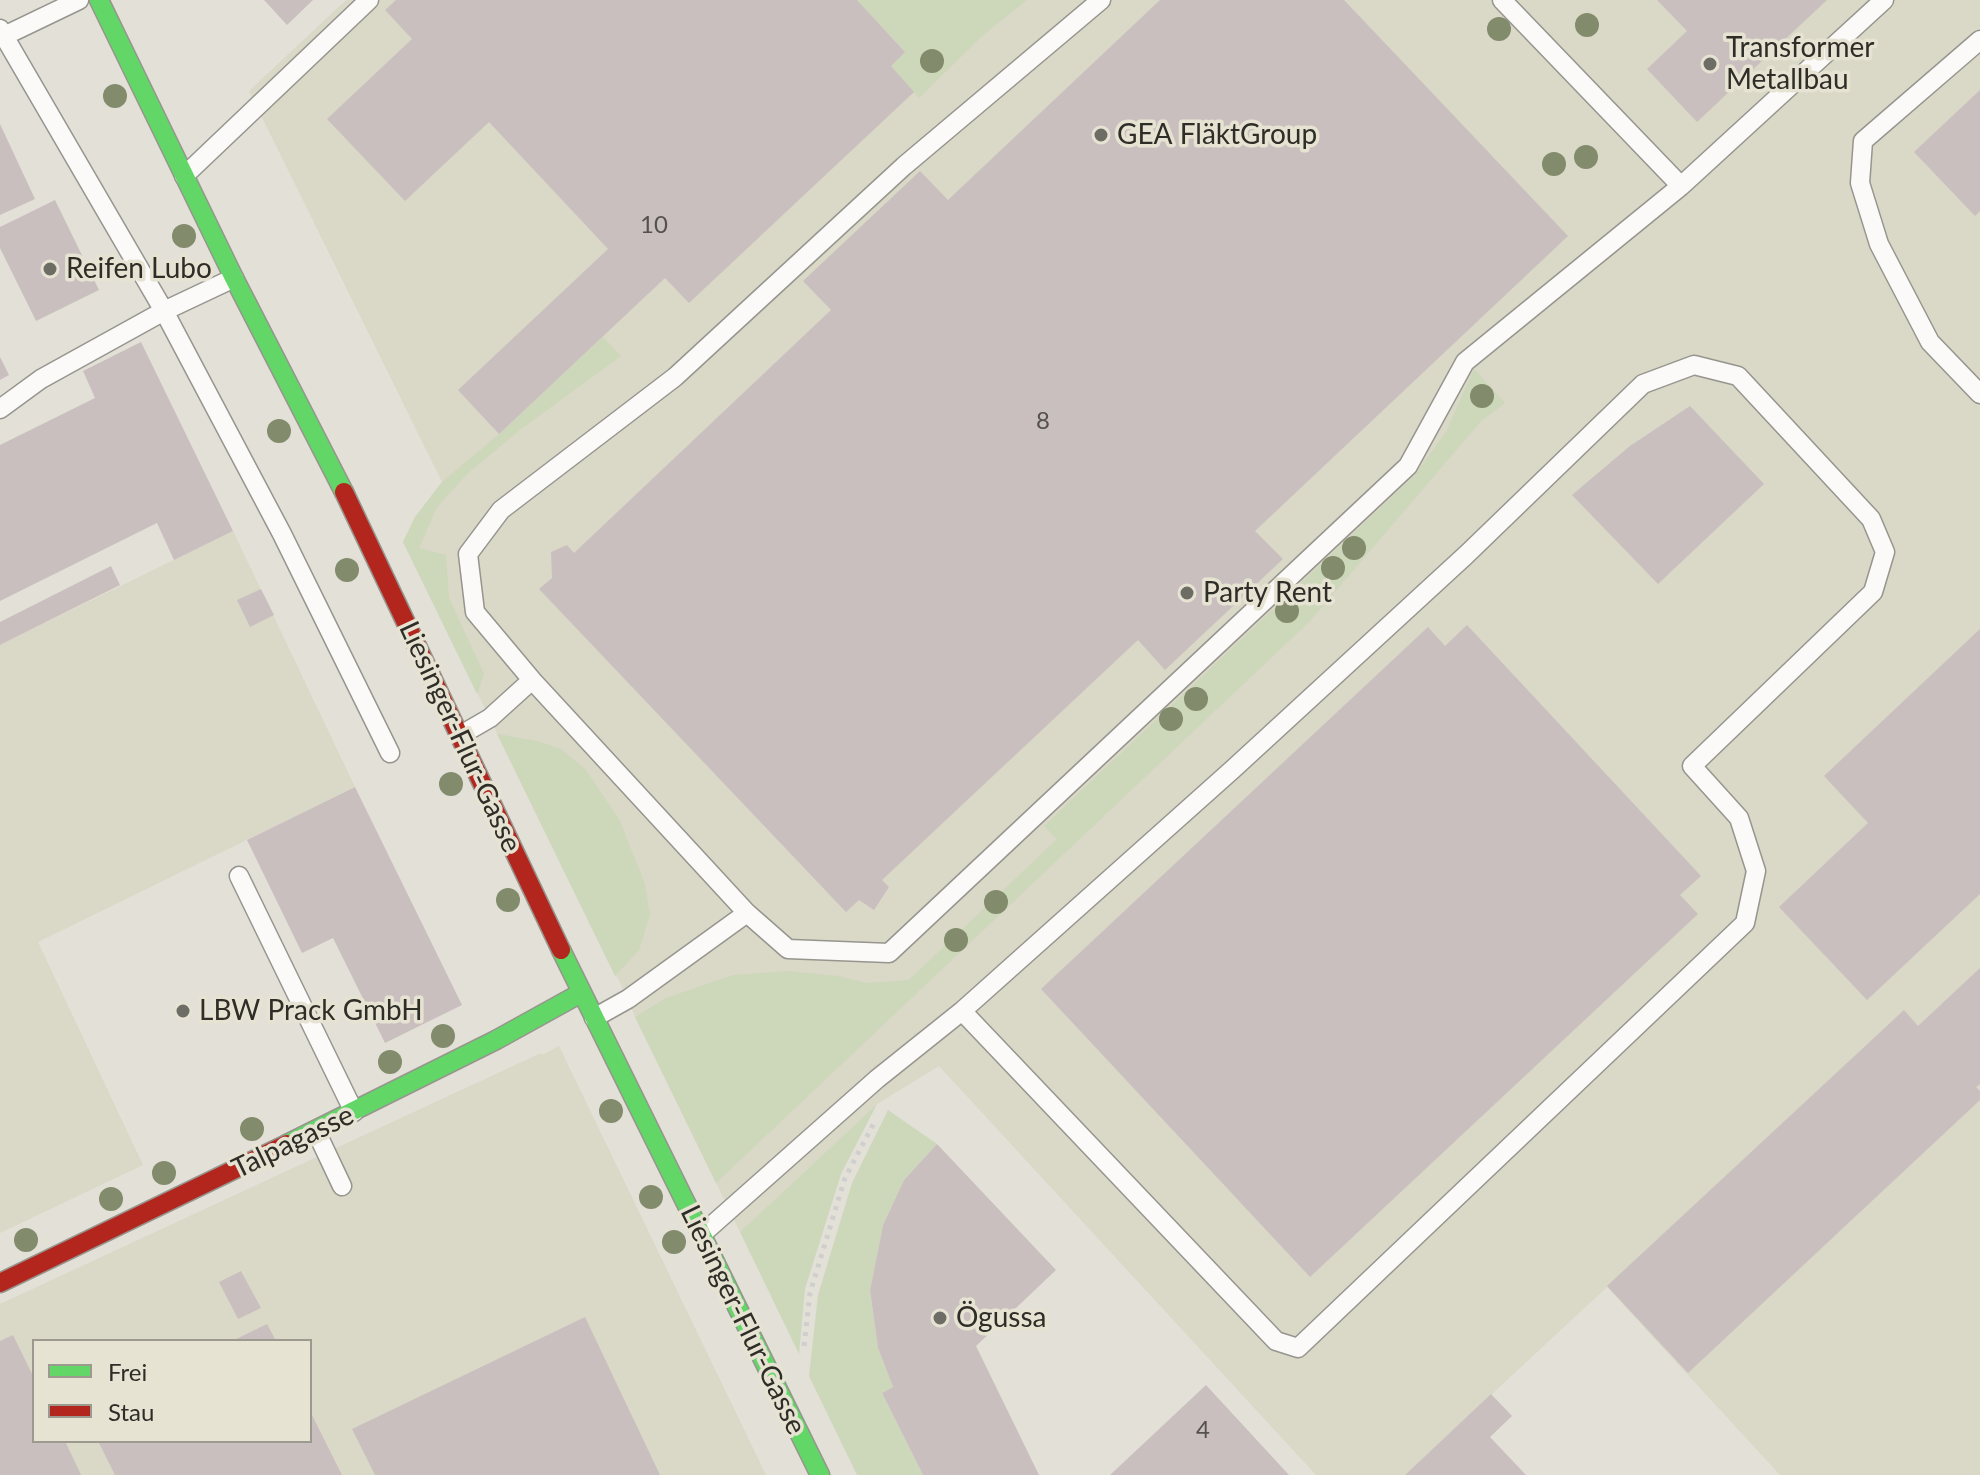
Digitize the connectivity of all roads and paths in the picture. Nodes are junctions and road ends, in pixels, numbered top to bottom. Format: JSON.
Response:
{"nodes":[{"id":1,"x":79,"y":0,"type":"edge"},
{"id":2,"x":99,"y":0,"type":"edge"},
{"id":3,"x":369,"y":0,"type":"edge"},
{"id":4,"x":1101,"y":0,"type":"edge"},
{"id":5,"x":1502,"y":0,"type":"edge"},
{"id":6,"x":1884,"y":0,"type":"edge"},
{"id":7,"x":1,"y":34,"type":"edge"},
{"id":8,"x":1980,"y":40,"type":"edge"},
{"id":9,"x":184,"y":176,"type":"junction"},
{"id":10,"x":1681,"y":186,"type":"junction"},
{"id":11,"x":234,"y":278,"type":"junction"},
{"id":12,"x":164,"y":311,"type":"junction"},
{"id":13,"x":1980,"y":394,"type":"edge"},
{"id":14,"x":0,"y":409,"type":"edge"},
{"id":15,"x":532,"y":680,"type":"junction"},
{"id":16,"x":459,"y":736,"type":"junction"},
{"id":17,"x":390,"y":753,"type":"dead end"},
{"id":18,"x":239,"y":876,"type":"dead end"},
{"id":19,"x":747,"y":913,"type":"junction"},
{"id":20,"x":581,"y":993,"type":"junction"},
{"id":21,"x":962,"y":1011,"type":"junction"},
{"id":22,"x":594,"y":1018,"type":"junction"},
{"id":23,"x":877,"y":1079,"type":"junction"},
{"id":24,"x":354,"y":1112,"type":"junction"},
{"id":25,"x":316,"y":1131,"type":"junction"},
{"id":26,"x":342,"y":1186,"type":"dead end"},
{"id":27,"x":701,"y":1235,"type":"junction"},
{"id":28,"x":0,"y":1283,"type":"edge"},
{"id":29,"x":804,"y":1348,"type":"dead end"},
{"id":30,"x":820,"y":1475,"type":"edge"}],
"edges":[{"from":1,"to":7,"type":"lane"},
{"from":2,"to":9,"type":"street","name":"Liesinger-Flur-Gasse"},
{"from":3,"to":9,"type":"lane"},
{"from":4,"to":15,"type":"lane"},
{"from":5,"to":10,"type":"lane"},
{"from":6,"to":10,"type":"lane"},
{"from":7,"to":12,"type":"lane"},
{"from":8,"to":13,"type":"lane"},
{"from":9,"to":11,"type":"street","name":"Liesinger-Flur-Gasse"},
{"from":10,"to":19,"type":"lane"},
{"from":11,"to":12,"type":"lane"},
{"from":11,"to":16,"type":"street","name":"Liesinger-Flur-Gasse"},
{"from":12,"to":14,"type":"lane"},
{"from":12,"to":17,"type":"lane"},
{"from":15,"to":16,"type":"lane"},
{"from":15,"to":19,"type":"lane"},
{"from":16,"to":20,"type":"street","name":"Liesinger-Flur-Gasse"},
{"from":18,"to":24,"type":"lane"},
{"from":19,"to":22,"type":"lane"},
{"from":20,"to":22,"type":"street","name":"Liesinger-Flur-Gasse"},
{"from":20,"to":24,"type":"street","name":"Talpagasse"},
{"from":21,"to":21,"type":"lane"},
{"from":21,"to":23,"type":"lane"},
{"from":22,"to":27,"type":"street","name":"Liesinger-Flur-Gasse"},
{"from":23,"to":27,"type":"lane"},
{"from":23,"to":29,"type":"path"},
{"from":24,"to":25,"type":"street","name":"Talpagasse"},
{"from":25,"to":26,"type":"lane"},
{"from":25,"to":28,"type":"street","name":"Talpagasse"},
{"from":27,"to":30,"type":"street","name":"Liesinger-Flur-Gasse"}]}
